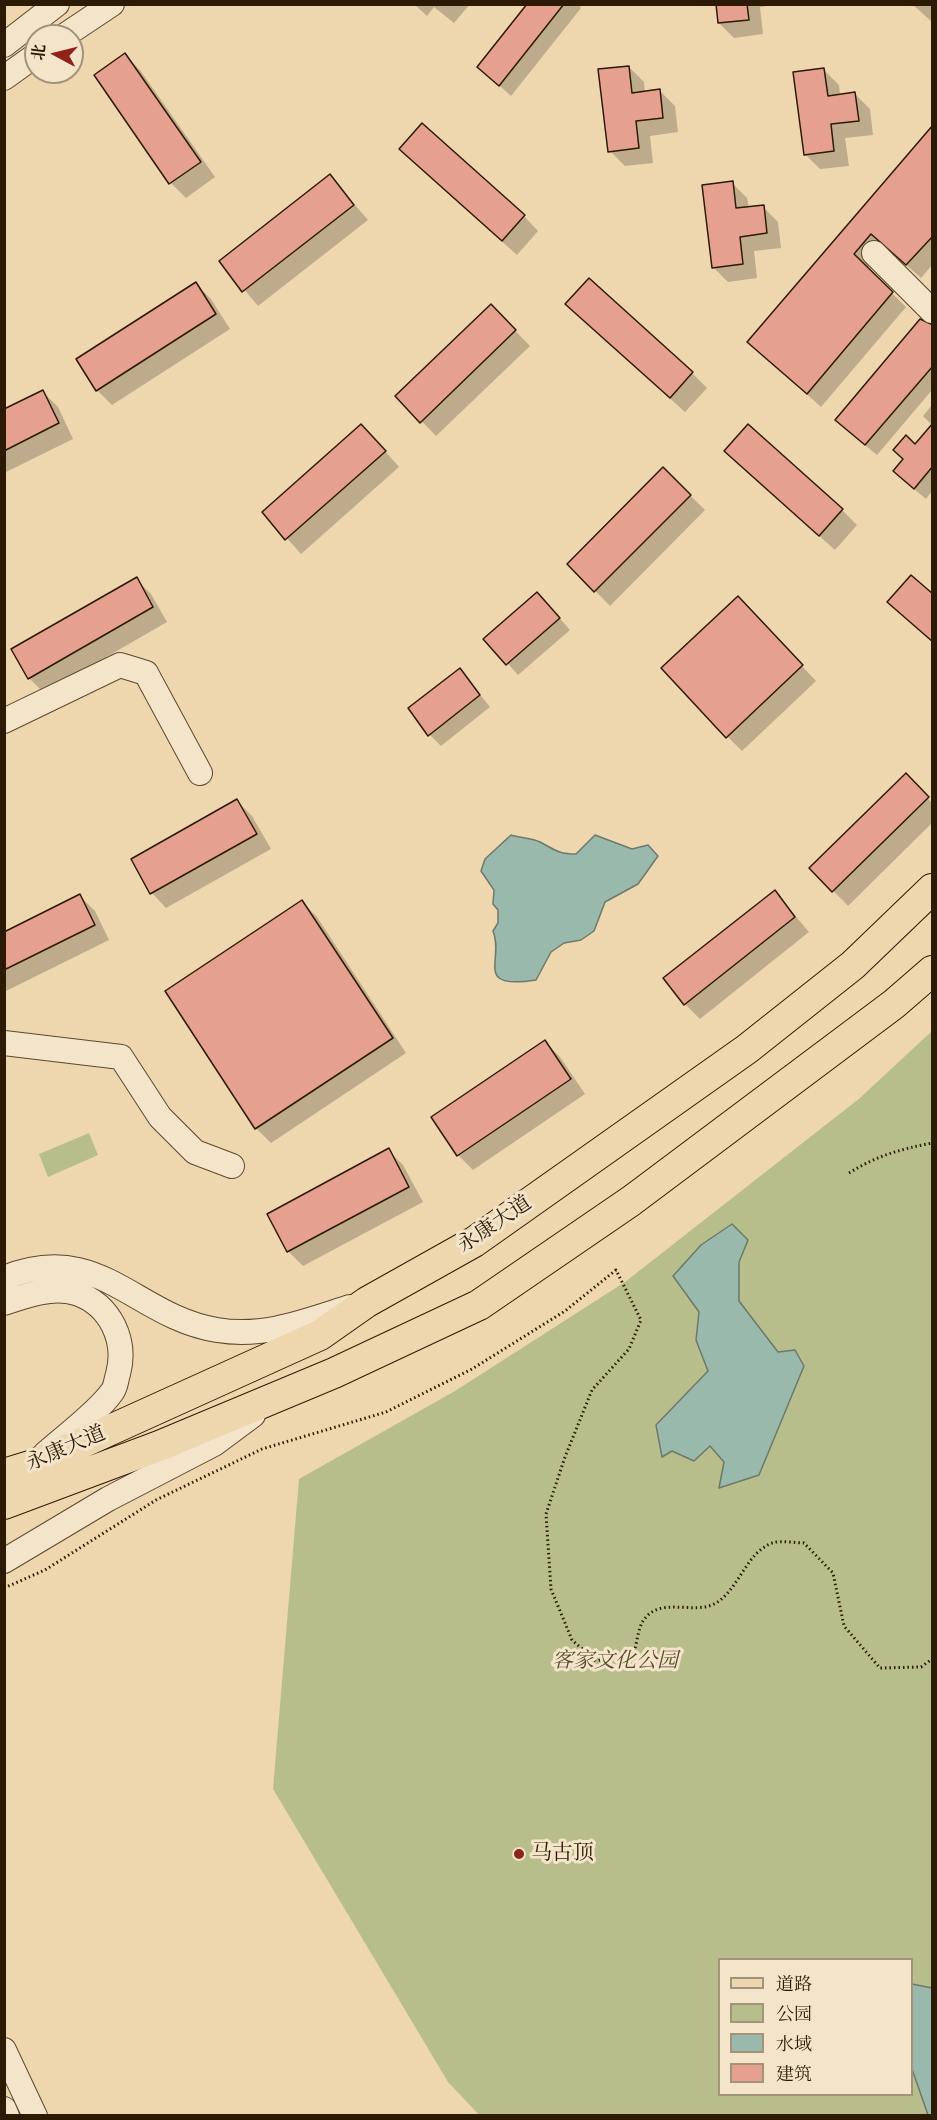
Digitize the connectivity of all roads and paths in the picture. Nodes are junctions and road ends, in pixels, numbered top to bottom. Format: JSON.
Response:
{"nodes":[{"id":1,"x":57,"y":4,"type":"edge"},
{"id":2,"x":112,"y":4,"type":"edge"},
{"id":3,"x":82,"y":24,"type":"edge"},
{"id":4,"x":4,"y":45,"type":"edge"},
{"id":5,"x":24,"y":64,"type":"edge"},
{"id":6,"x":4,"y":78,"type":"edge"},
{"id":7,"x":873,"y":253,"type":"dead end"},
{"id":8,"x":933,"y":311,"type":"edge"},
{"id":9,"x":4,"y":721,"type":"edge"},
{"id":10,"x":200,"y":773,"type":"dead end"},
{"id":11,"x":933,"y":889,"type":"edge"},
{"id":12,"x":933,"y":971,"type":"edge"},
{"id":13,"x":4,"y":1044,"type":"edge"},
{"id":14,"x":933,"y":1143,"type":"edge"},
{"id":15,"x":232,"y":1166,"type":"dead end"},
{"id":16,"x":849,"y":1173,"type":"dead end"},
{"id":17,"x":4,"y":1278,"type":"edge"},
{"id":18,"x":367,"y":1302,"type":"junction"},
{"id":19,"x":4,"y":1303,"type":"edge"},
{"id":20,"x":281,"y":1395,"type":"junction"},
{"id":21,"x":33,"y":1465,"type":"junction"},
{"id":22,"x":4,"y":1474,"type":"edge"},
{"id":23,"x":4,"y":1504,"type":"edge"},
{"id":24,"x":4,"y":1561,"type":"edge"},
{"id":25,"x":4,"y":1588,"type":"edge"},
{"id":26,"x":933,"y":1659,"type":"edge"},
{"id":27,"x":4,"y":2050,"type":"edge"},
{"id":28,"x":4,"y":2109,"type":"edge"},
{"id":29,"x":7,"y":2115,"type":"edge"},
{"id":30,"x":35,"y":2115,"type":"edge"}],
"edges":[{"from":1,"to":4,"type":"street"},
{"from":2,"to":3,"type":"street"},
{"from":5,"to":6,"type":"street"},
{"from":7,"to":8,"type":"street"},
{"from":9,"to":10,"type":"street"},
{"from":11,"to":18,"type":"main road","name":"永康大道"},
{"from":12,"to":20,"type":"main road","name":"永康大道"},
{"from":13,"to":15,"type":"street"},
{"from":14,"to":16,"type":"path"},
{"from":17,"to":18,"type":"street"},
{"from":18,"to":21,"type":"main road","name":"永康大道"},
{"from":19,"to":21,"type":"street"},
{"from":20,"to":23,"type":"main road","name":"永康大道"},
{"from":20,"to":24,"type":"street"},
{"from":21,"to":22,"type":"main road","name":"永康大道"},
{"from":25,"to":26,"type":"path"},
{"from":27,"to":30,"type":"street"},
{"from":28,"to":29,"type":"street"}]}
